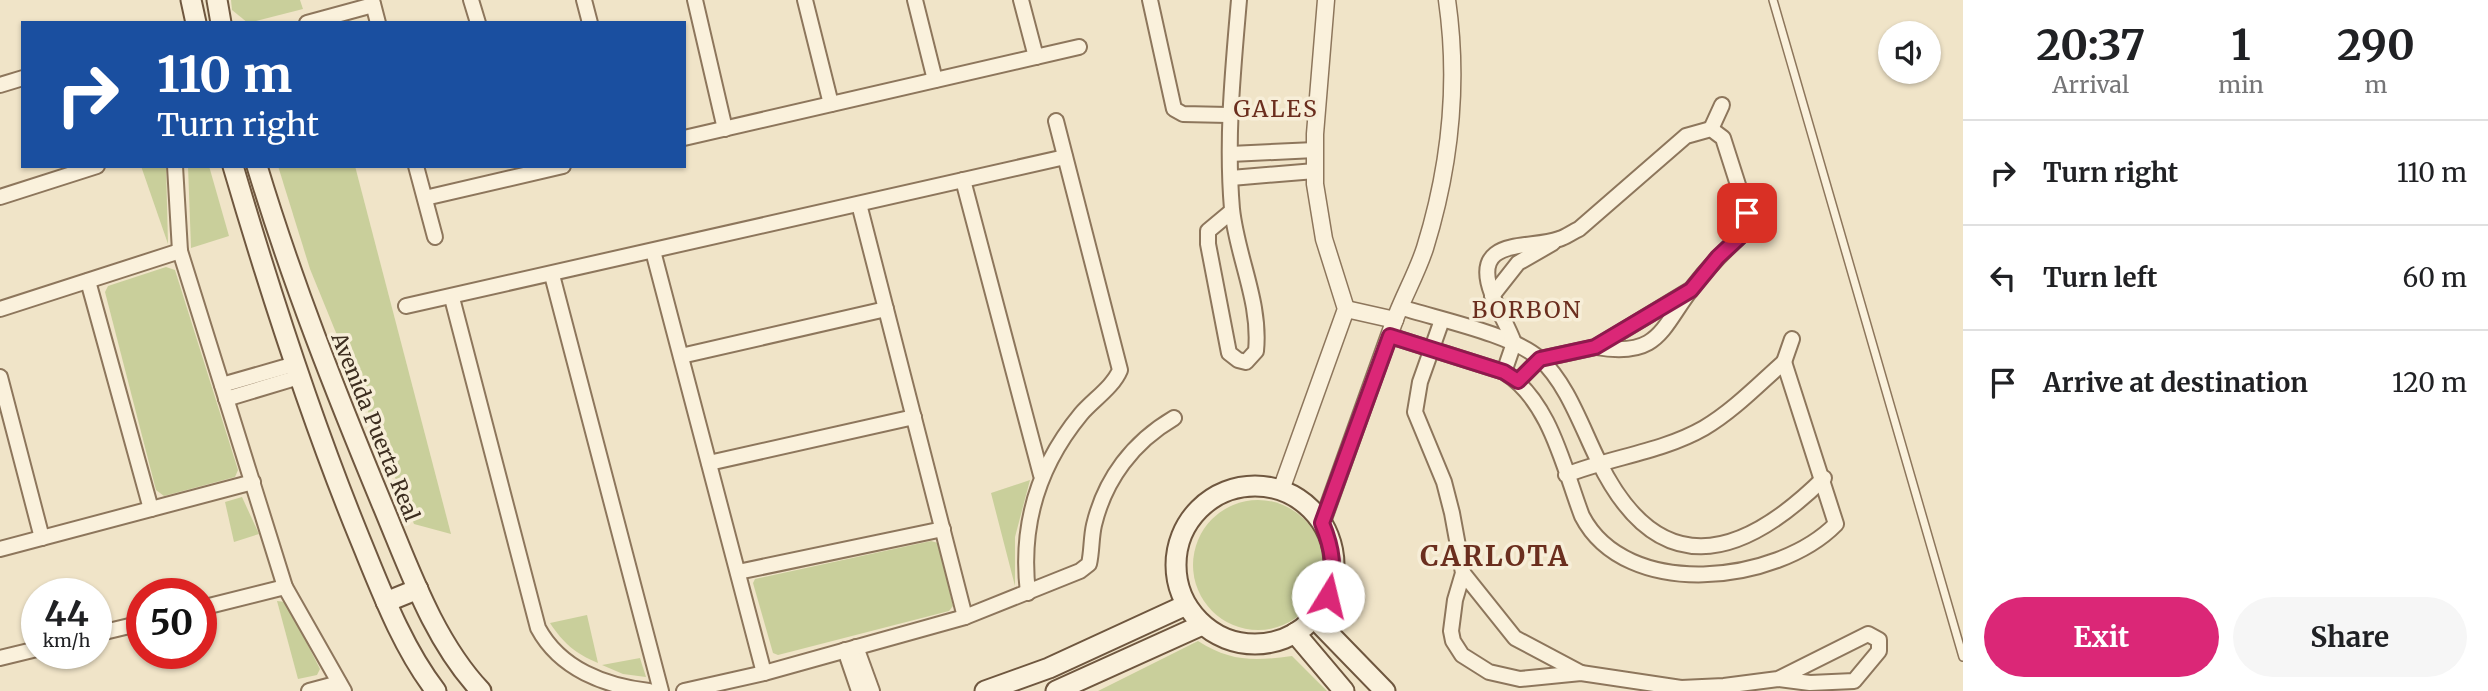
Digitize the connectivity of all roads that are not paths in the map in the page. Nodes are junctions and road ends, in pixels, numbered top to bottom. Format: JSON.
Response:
{"nodes":[{"id":1,"x":191,"y":0,"type":"edge"},
{"id":2,"x":217,"y":0,"type":"edge"},
{"id":3,"x":471,"y":0,"type":"edge"},
{"id":4,"x":584,"y":0,"type":"edge"},
{"id":5,"x":695,"y":0,"type":"edge"},
{"id":6,"x":805,"y":0,"type":"edge"},
{"id":7,"x":915,"y":0,"type":"edge"},
{"id":8,"x":1021,"y":0,"type":"edge"},
{"id":9,"x":1150,"y":0,"type":"edge"},
{"id":10,"x":1239,"y":0,"type":"edge"},
{"id":11,"x":1326,"y":0,"type":"edge"},
{"id":12,"x":1447,"y":0,"type":"edge"},
{"id":13,"x":1773,"y":0,"type":"edge"},
{"id":14,"x":372,"y":2,"type":"edge"},
{"id":15,"x":196,"y":21,"type":"edge"},
{"id":16,"x":221,"y":21,"type":"edge"},
{"id":17,"x":314,"y":21,"type":"edge"},
{"id":18,"x":377,"y":21,"type":"edge"},
{"id":19,"x":477,"y":21,"type":"edge"},
{"id":20,"x":589,"y":21,"type":"edge"},
{"id":21,"x":700,"y":25,"type":"junction"},
{"id":22,"x":686,"y":28,"type":"edge"},
{"id":23,"x":1079,"y":47,"type":"dead end"},
{"id":24,"x":1036,"y":57,"type":"junction"},
{"id":25,"x":21,"y":79,"type":"edge"},
{"id":26,"x":935,"y":80,"type":"junction"},
{"id":27,"x":0,"y":85,"type":"edge"},
{"id":28,"x":831,"y":104,"type":"junction"},
{"id":29,"x":1722,"y":106,"type":"dead end"},
{"id":30,"x":1228,"y":115,"type":"junction"},
{"id":31,"x":1056,"y":121,"type":"dead end"},
{"id":32,"x":724,"y":129,"type":"junction"},
{"id":33,"x":1711,"y":129,"type":"junction"},
{"id":34,"x":686,"y":138,"type":"edge"},
{"id":35,"x":1315,"y":150,"type":"junction"},
{"id":36,"x":1230,"y":154,"type":"junction"},
{"id":37,"x":1065,"y":157,"type":"junction"},
{"id":38,"x":91,"y":168,"type":"edge"},
{"id":39,"x":175,"y":168,"type":"edge"},
{"id":40,"x":234,"y":168,"type":"edge"},
{"id":41,"x":258,"y":168,"type":"edge"},
{"id":42,"x":417,"y":168,"type":"edge"},
{"id":43,"x":554,"y":168,"type":"edge"},
{"id":44,"x":1315,"y":171,"type":"junction"},
{"id":45,"x":1231,"y":178,"type":"junction"},
{"id":46,"x":963,"y":180,"type":"junction"},
{"id":47,"x":0,"y":197,"type":"edge"},
{"id":48,"x":425,"y":198,"type":"junction"},
{"id":49,"x":859,"y":204,"type":"junction"},
{"id":50,"x":1233,"y":211,"type":"junction"},
{"id":51,"x":435,"y":237,"type":"dead end"},
{"id":52,"x":1558,"y":240,"type":"junction"},
{"id":53,"x":180,"y":251,"type":"junction"},
{"id":54,"x":653,"y":251,"type":"junction"},
{"id":55,"x":552,"y":275,"type":"junction"},
{"id":56,"x":88,"y":281,"type":"junction"},
{"id":57,"x":1691,"y":290,"type":"junction"},
{"id":58,"x":1492,"y":296,"type":"junction"},
{"id":59,"x":452,"y":298,"type":"junction"},
{"id":60,"x":406,"y":306,"type":"dead end"},
{"id":61,"x":0,"y":309,"type":"edge"},
{"id":62,"x":886,"y":309,"type":"junction"},
{"id":63,"x":1346,"y":309,"type":"junction"},
{"id":64,"x":1442,"y":320,"type":"junction"},
{"id":65,"x":1395,"y":321,"type":"junction"},
{"id":66,"x":1793,"y":339,"type":"dead end"},
{"id":67,"x":1514,"y":343,"type":"junction"},
{"id":68,"x":1595,"y":347,"type":"junction"},
{"id":69,"x":1432,"y":348,"type":"junction"},
{"id":70,"x":681,"y":356,"type":"junction"},
{"id":71,"x":1540,"y":359,"type":"junction"},
{"id":72,"x":1784,"y":362,"type":"junction"},
{"id":73,"x":297,"y":370,"type":"junction"},
{"id":74,"x":1504,"y":372,"type":"junction"},
{"id":75,"x":0,"y":377,"type":"edge"},
{"id":76,"x":1518,"y":381,"type":"junction"},
{"id":77,"x":224,"y":392,"type":"junction"},
{"id":78,"x":914,"y":416,"type":"junction"},
{"id":79,"x":1174,"y":418,"type":"dead end"},
{"id":80,"x":1599,"y":462,"type":"junction"},
{"id":81,"x":709,"y":463,"type":"junction"},
{"id":82,"x":1041,"y":475,"type":"junction"},
{"id":83,"x":1566,"y":475,"type":"junction"},
{"id":84,"x":1824,"y":478,"type":"junction"},
{"id":85,"x":253,"y":482,"type":"junction"},
{"id":86,"x":1281,"y":490,"type":"junction"},
{"id":87,"x":151,"y":509,"type":"junction"},
{"id":88,"x":1322,"y":523,"type":"junction"},
{"id":89,"x":943,"y":529,"type":"junction"},
{"id":90,"x":42,"y":538,"type":"junction"},
{"id":91,"x":1707,"y":548,"type":"junction"},
{"id":92,"x":0,"y":549,"type":"edge"},
{"id":93,"x":738,"y":572,"type":"junction"},
{"id":94,"x":1463,"y":573,"type":"junction"},
{"id":95,"x":1713,"y":574,"type":"junction"},
{"id":96,"x":285,"y":587,"type":"junction"},
{"id":97,"x":418,"y":589,"type":"junction"},
{"id":98,"x":1028,"y":593,"type":"junction"},
{"id":99,"x":386,"y":602,"type":"junction"},
{"id":100,"x":217,"y":604,"type":"edge"},
{"id":101,"x":1186,"y":605,"type":"junction"},
{"id":102,"x":965,"y":617,"type":"junction"},
{"id":103,"x":1314,"y":618,"type":"junction"},
{"id":104,"x":1202,"y":625,"type":"junction"},
{"id":105,"x":1295,"y":633,"type":"junction"},
{"id":106,"x":851,"y":648,"type":"junction"},
{"id":107,"x":21,"y":652,"type":"edge"},
{"id":108,"x":0,"y":657,"type":"edge"},
{"id":109,"x":1963,"y":657,"type":"edge"},
{"id":110,"x":764,"y":673,"type":"junction"},
{"id":111,"x":1581,"y":673,"type":"junction"},
{"id":112,"x":1778,"y":679,"type":"junction"},
{"id":113,"x":1857,"y":686,"type":"edge"},
{"id":114,"x":342,"y":687,"type":"edge"},
{"id":115,"x":309,"y":691,"type":"edge"},
{"id":116,"x":436,"y":691,"type":"edge"},
{"id":117,"x":481,"y":691,"type":"edge"},
{"id":118,"x":649,"y":691,"type":"edge"},
{"id":119,"x":662,"y":691,"type":"edge"},
{"id":120,"x":684,"y":691,"type":"edge"},
{"id":121,"x":859,"y":691,"type":"edge"},
{"id":122,"x":872,"y":691,"type":"edge"},
{"id":123,"x":985,"y":691,"type":"edge"},
{"id":124,"x":1056,"y":691,"type":"edge"},
{"id":125,"x":1344,"y":691,"type":"edge"},
{"id":126,"x":1385,"y":691,"type":"edge"}],
"edges":[{"from":1,"to":15,"type":"main road"},
{"from":2,"to":16,"type":"main road"},
{"from":3,"to":19,"type":"street"},
{"from":4,"to":20,"type":"street"},
{"from":5,"to":21,"type":"street"},
{"from":6,"to":28,"type":"street"},
{"from":7,"to":26,"type":"street"},
{"from":8,"to":24,"type":"street"},
{"from":9,"to":30,"type":"street"},
{"from":10,"to":30,"type":"street"},
{"from":11,"to":35,"type":"street"},
{"from":12,"to":65,"type":"street"},
{"from":13,"to":109,"type":"lane"},
{"from":14,"to":17,"type":"street"},
{"from":14,"to":18,"type":"street"},
{"from":21,"to":22,"type":"street"},
{"from":21,"to":32,"type":"street"},
{"from":23,"to":24,"type":"street"},
{"from":24,"to":26,"type":"street"},
{"from":25,"to":27,"type":"street"},
{"from":26,"to":28,"type":"street"},
{"from":28,"to":32,"type":"street"},
{"from":29,"to":33,"type":"street"},
{"from":30,"to":36,"type":"street"},
{"from":31,"to":37,"type":"street"},
{"from":32,"to":34,"type":"street"},
{"from":33,"to":52,"type":"street"},
{"from":33,"to":57,"type":"street"},
{"from":35,"to":36,"type":"street"},
{"from":35,"to":44,"type":"street"},
{"from":36,"to":45,"type":"street"},
{"from":37,"to":46,"type":"street"},
{"from":37,"to":82,"type":"street"},
{"from":38,"to":47,"type":"street"},
{"from":39,"to":53,"type":"street"},
{"from":40,"to":73,"type":"main road"},
{"from":41,"to":97,"type":"main road","name":"Avenida Puerta Real"},
{"from":42,"to":48,"type":"street"},
{"from":43,"to":48,"type":"street"},
{"from":44,"to":45,"type":"street"},
{"from":44,"to":63,"type":"street"},
{"from":45,"to":50,"type":"street"},
{"from":46,"to":49,"type":"street"},
{"from":46,"to":82,"type":"street"},
{"from":48,"to":51,"type":"street"},
{"from":49,"to":54,"type":"street"},
{"from":49,"to":62,"type":"street"},
{"from":50,"to":50,"type":"street"},
{"from":52,"to":58,"type":"street"},
{"from":52,"to":58,"type":"street"},
{"from":53,"to":56,"type":"street"},
{"from":53,"to":77,"type":"street"},
{"from":54,"to":55,"type":"street"},
{"from":54,"to":70,"type":"street"},
{"from":55,"to":59,"type":"street"},
{"from":55,"to":119,"type":"street"},
{"from":56,"to":61,"type":"street"},
{"from":56,"to":87,"type":"street"},
{"from":57,"to":68,"type":"street"},
{"from":57,"to":68,"type":"street"},
{"from":58,"to":67,"type":"street"},
{"from":59,"to":60,"type":"street"},
{"from":59,"to":118,"type":"street"},
{"from":62,"to":70,"type":"street"},
{"from":62,"to":78,"type":"street"},
{"from":63,"to":65,"type":"street"},
{"from":63,"to":86,"type":"street"},
{"from":64,"to":65,"type":"street"},
{"from":64,"to":67,"type":"street"},
{"from":64,"to":69,"type":"street"},
{"from":65,"to":69,"type":"street"},
{"from":65,"to":88,"type":"street"},
{"from":66,"to":72,"type":"street"},
{"from":67,"to":71,"type":"street"},
{"from":67,"to":74,"type":"street"},
{"from":68,"to":71,"type":"street"},
{"from":69,"to":74,"type":"street"},
{"from":69,"to":94,"type":"street"},
{"from":70,"to":81,"type":"street"},
{"from":71,"to":76,"type":"street"},
{"from":71,"to":80,"type":"street"},
{"from":72,"to":80,"type":"street"},
{"from":72,"to":84,"type":"street"},
{"from":73,"to":77,"type":"street"},
{"from":73,"to":99,"type":"main road"},
{"from":74,"to":76,"type":"street"},
{"from":75,"to":90,"type":"street"},
{"from":76,"to":83,"type":"street"},
{"from":77,"to":85,"type":"street"},
{"from":78,"to":81,"type":"street"},
{"from":78,"to":89,"type":"street"},
{"from":79,"to":98,"type":"street"},
{"from":80,"to":83,"type":"street"},
{"from":80,"to":91,"type":"street"},
{"from":81,"to":93,"type":"street"},
{"from":82,"to":98,"type":"street"},
{"from":83,"to":95,"type":"street"},
{"from":84,"to":91,"type":"street"},
{"from":84,"to":95,"type":"street"},
{"from":85,"to":87,"type":"street"},
{"from":85,"to":96,"type":"street"},
{"from":86,"to":88,"type":"main road"},
{"from":86,"to":101,"type":"main road"},
{"from":87,"to":90,"type":"street"},
{"from":88,"to":103,"type":"main road"},
{"from":89,"to":93,"type":"street"},
{"from":89,"to":102,"type":"street"},
{"from":90,"to":92,"type":"street"},
{"from":91,"to":95,"type":"street"},
{"from":93,"to":110,"type":"street"},
{"from":94,"to":111,"type":"street"},
{"from":94,"to":111,"type":"street"},
{"from":96,"to":100,"type":"street"},
{"from":96,"to":114,"type":"street"},
{"from":97,"to":99,"type":"main road"},
{"from":97,"to":117,"type":"main road","name":"Avenida Puerta Real"},
{"from":98,"to":102,"type":"street"},
{"from":99,"to":116,"type":"main road"},
{"from":101,"to":104,"type":"main road"},
{"from":101,"to":123,"type":"main road"},
{"from":102,"to":106,"type":"street"},
{"from":103,"to":105,"type":"main road"},
{"from":103,"to":126,"type":"main road"},
{"from":104,"to":105,"type":"main road"},
{"from":104,"to":124,"type":"main road"},
{"from":105,"to":125,"type":"main road"},
{"from":106,"to":110,"type":"street"},
{"from":106,"to":121,"type":"street"},
{"from":106,"to":122,"type":"street"},
{"from":107,"to":108,"type":"street"},
{"from":110,"to":120,"type":"street"},
{"from":111,"to":112,"type":"street"},
{"from":112,"to":113,"type":"street"},
{"from":112,"to":113,"type":"street"},
{"from":114,"to":115,"type":"street"}]}
